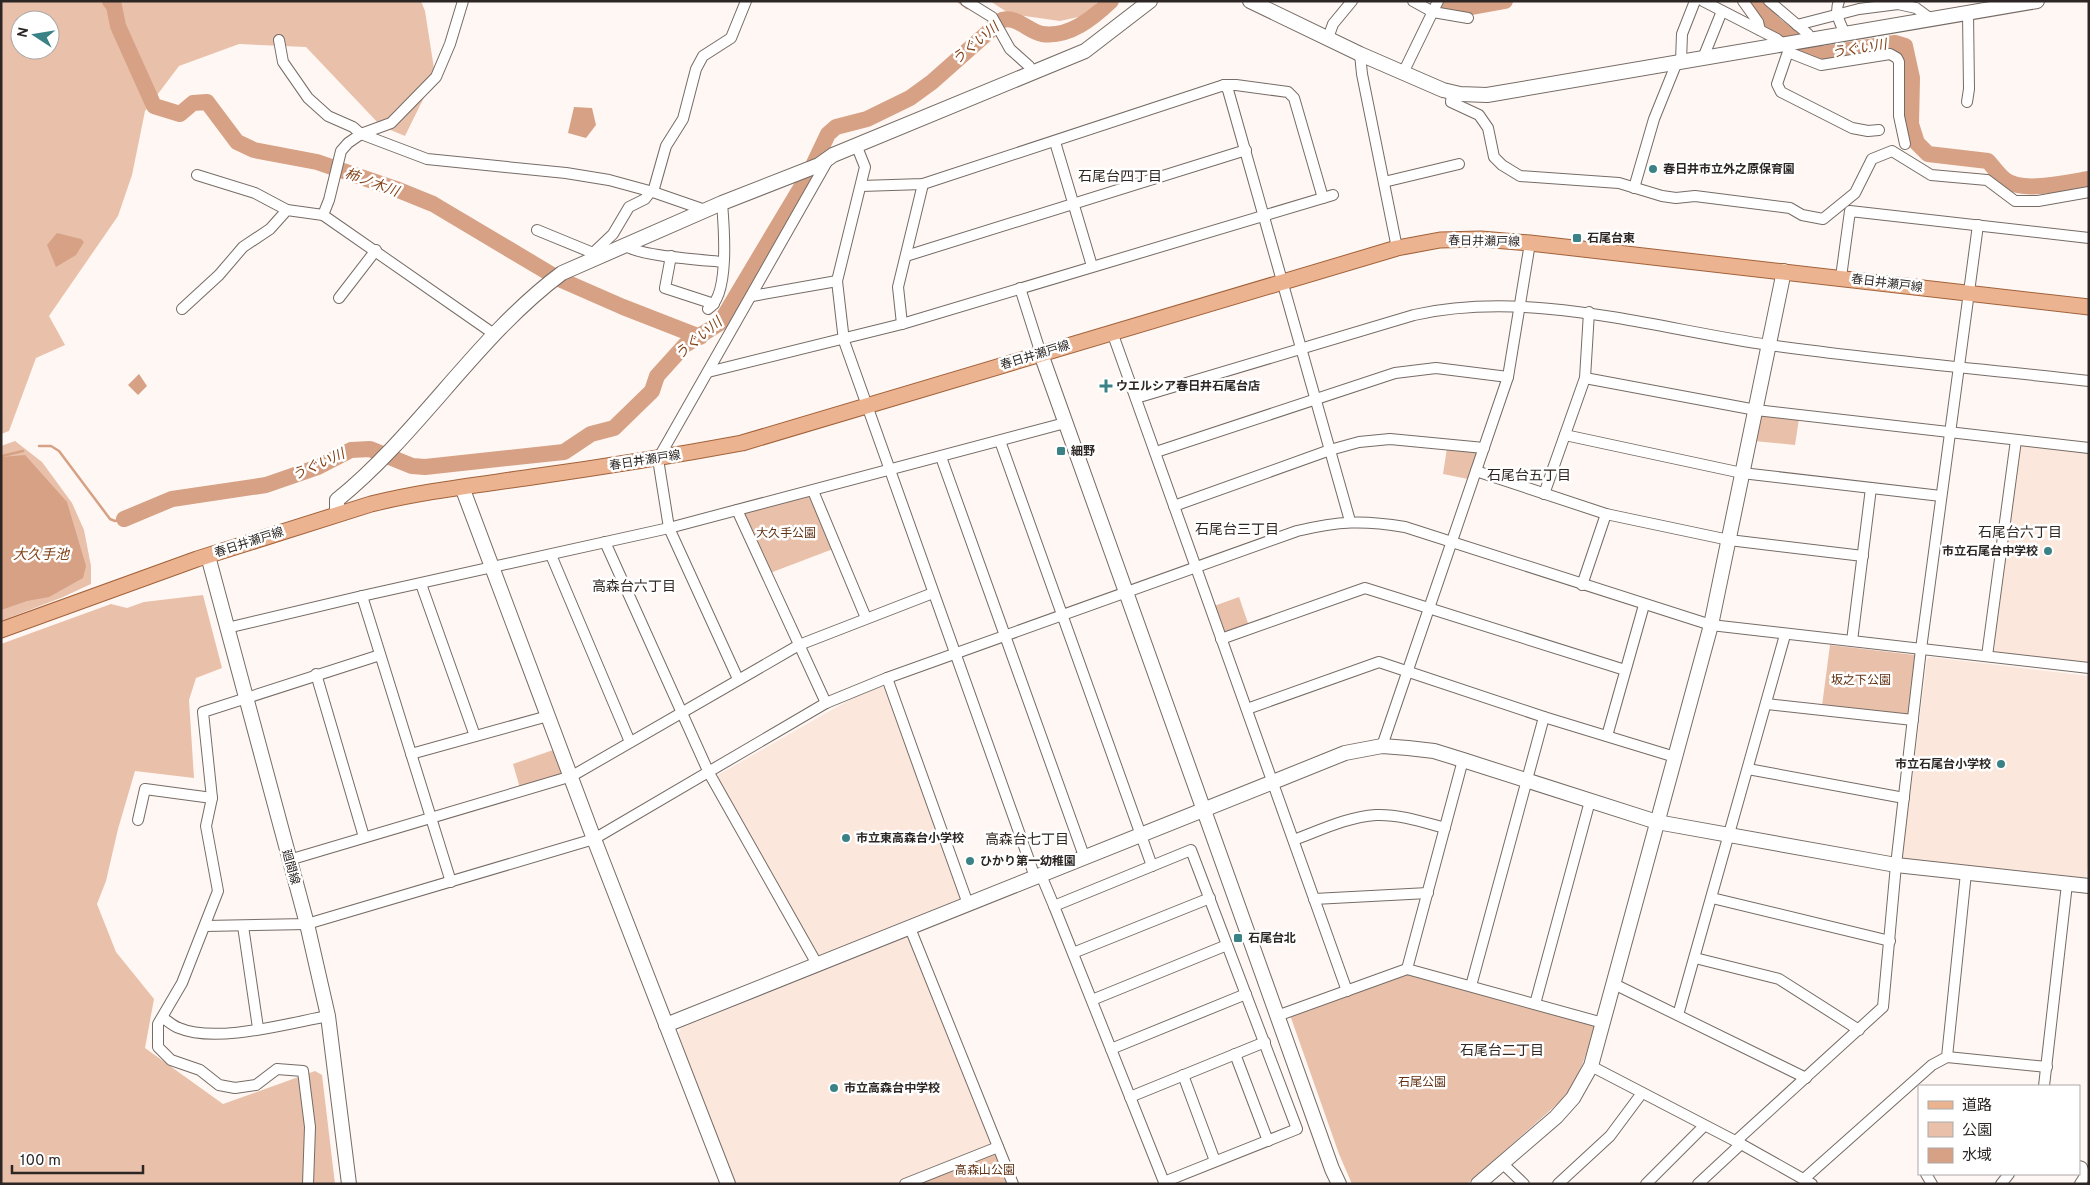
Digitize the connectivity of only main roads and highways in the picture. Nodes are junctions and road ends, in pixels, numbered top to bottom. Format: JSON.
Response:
{"nodes":[{"id":1,"x":2089,"y":306,"type":"edge"},
{"id":2,"x":1,"y":630,"type":"edge"}],
"edges":[{"from":1,"to":2,"type":"main road","name":"春日井瀬戸線"}]}
